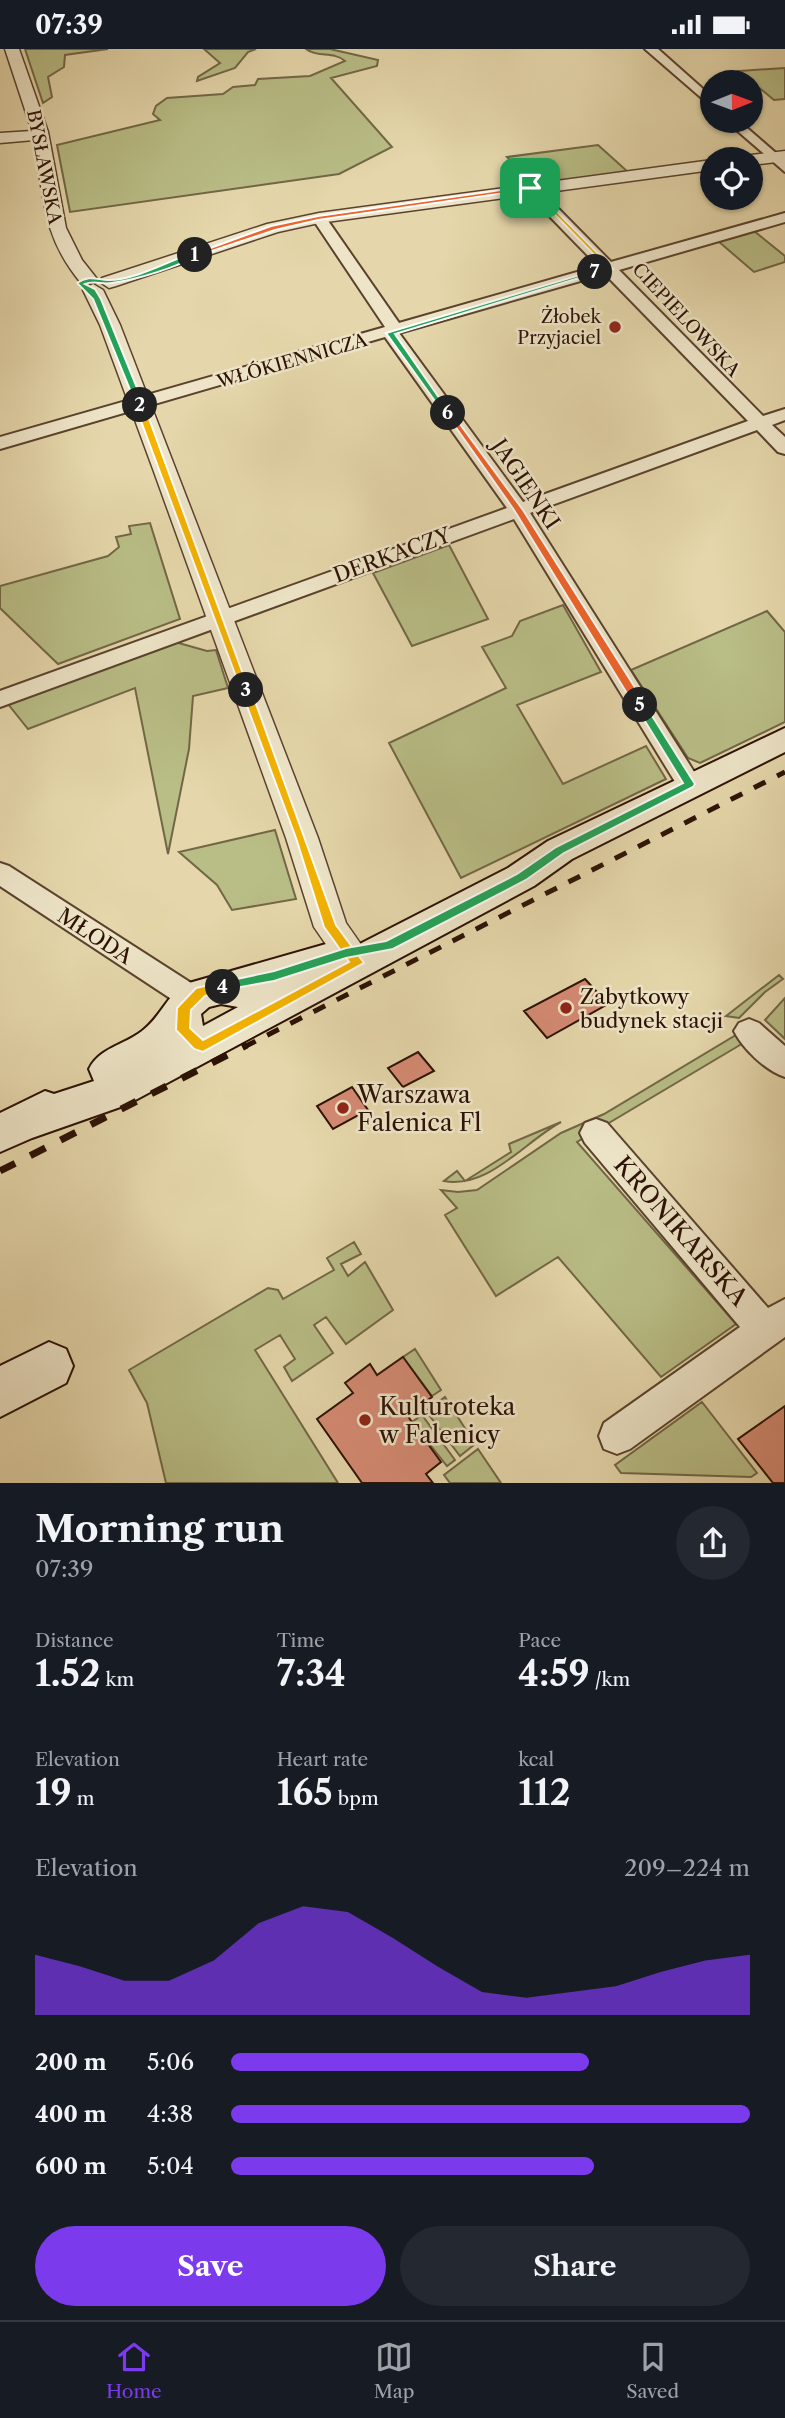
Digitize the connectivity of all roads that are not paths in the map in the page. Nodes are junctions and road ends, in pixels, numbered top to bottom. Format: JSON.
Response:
{"nodes":[{"id":1,"x":12,"y":49,"type":"edge"},
{"id":2,"x":651,"y":49,"type":"edge"},
{"id":3,"x":700,"y":92,"type":"edge"},
{"id":4,"x":747,"y":133,"type":"edge"},
{"id":5,"x":40,"y":135,"type":"junction"},
{"id":6,"x":0,"y":138,"type":"edge"},
{"id":7,"x":763,"y":160,"type":"edge"},
{"id":8,"x":781,"y":160,"type":"edge"},
{"id":9,"x":700,"y":167,"type":"edge"},
{"id":10,"x":530,"y":188,"type":"junction"},
{"id":11,"x":785,"y":217,"type":"edge"},
{"id":12,"x":318,"y":218,"type":"junction"},
{"id":13,"x":611,"y":268,"type":"junction"},
{"id":14,"x":96,"y":284,"type":"junction"},
{"id":15,"x":390,"y":333,"type":"junction"},
{"id":16,"x":139,"y":405,"type":"junction"},
{"id":17,"x":785,"y":414,"type":"edge"},
{"id":18,"x":758,"y":423,"type":"junction"},
{"id":19,"x":0,"y":443,"type":"edge"},
{"id":20,"x":785,"y":448,"type":"edge"},
{"id":21,"x":518,"y":510,"type":"junction"},
{"id":22,"x":219,"y":619,"type":"junction"},
{"id":23,"x":0,"y":699,"type":"edge"},
{"id":24,"x":785,"y":739,"type":"edge"},
{"id":25,"x":689,"y":784,"type":"junction"},
{"id":26,"x":0,"y":873,"type":"edge"},
{"id":27,"x":364,"y":954,"type":"junction"},
{"id":28,"x":201,"y":1013,"type":"junction"},
{"id":29,"x":258,"y":1015,"type":"junction"},
{"id":30,"x":750,"y":1031,"type":"dead end"},
{"id":31,"x":785,"y":1065,"type":"edge"},
{"id":32,"x":14,"y":1128,"type":"edge"},
{"id":33,"x":596,"y":1133,"type":"dead end"},
{"id":34,"x":775,"y":1323,"type":"edge"},
{"id":35,"x":48,"y":1366,"type":"dead end"},
{"id":36,"x":0,"y":1393,"type":"edge"},
{"id":37,"x":617,"y":1436,"type":"dead end"}],
"edges":[{"from":1,"to":5,"type":"street","name":"BYSŁAWSKA"},
{"from":2,"to":3,"type":"street"},
{"from":4,"to":8,"type":"street"},
{"from":5,"to":6,"type":"street"},
{"from":5,"to":14,"type":"street","name":"BYSŁAWSKA"},
{"from":7,"to":8,"type":"street"},
{"from":9,"to":10,"type":"street"},
{"from":10,"to":12,"type":"street"},
{"from":10,"to":13,"type":"street","name":"CIEPIELOWSKA"},
{"from":11,"to":13,"type":"street","name":"WŁÓKIENNICZA"},
{"from":12,"to":14,"type":"street"},
{"from":12,"to":15,"type":"street","name":"JAGIENKI"},
{"from":13,"to":15,"type":"street","name":"WŁÓKIENNICZA"},
{"from":13,"to":18,"type":"street","name":"CIEPIELOWSKA"},
{"from":14,"to":16,"type":"street","name":"BYSŁAWSKA"},
{"from":15,"to":16,"type":"street","name":"WŁÓKIENNICZA"},
{"from":15,"to":21,"type":"street","name":"JAGIENKI"},
{"from":16,"to":19,"type":"street","name":"WŁÓKIENNICZA"},
{"from":16,"to":22,"type":"street","name":"BYSŁAWSKA"},
{"from":17,"to":18,"type":"street","name":"DERKACZY"},
{"from":18,"to":20,"type":"street","name":"CIEPIELOWSKA"},
{"from":18,"to":21,"type":"street","name":"DERKACZY"},
{"from":21,"to":22,"type":"street","name":"DERKACZY"},
{"from":21,"to":25,"type":"street","name":"JAGIENKI"},
{"from":22,"to":23,"type":"street","name":"DERKACZY"},
{"from":22,"to":27,"type":"street","name":"BYSŁAWSKA"},
{"from":24,"to":25,"type":"main road"},
{"from":25,"to":27,"type":"main road"},
{"from":26,"to":28,"type":"street","name":"MŁODA"},
{"from":27,"to":28,"type":"main road"},
{"from":27,"to":29,"type":"main road"},
{"from":28,"to":29,"type":"main road"},
{"from":28,"to":29,"type":"main road"},
{"from":28,"to":32,"type":"main road"},
{"from":30,"to":31,"type":"street"},
{"from":33,"to":34,"type":"street","name":"KRONIKARSKA"},
{"from":34,"to":37,"type":"street"},
{"from":35,"to":36,"type":"main road"}]}
